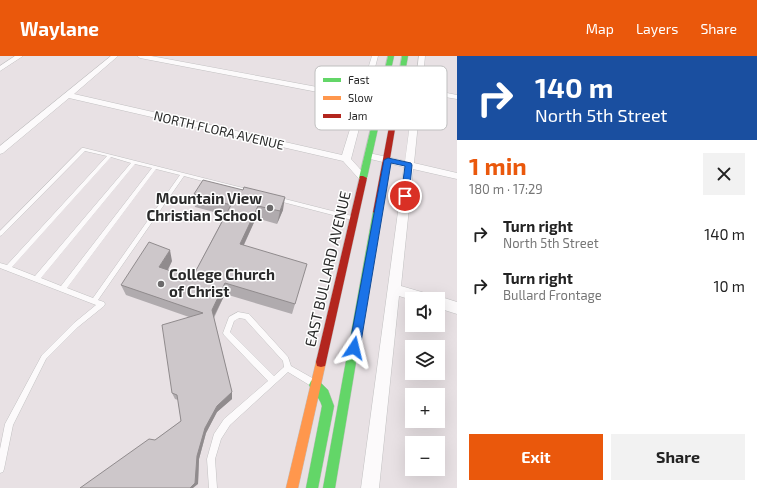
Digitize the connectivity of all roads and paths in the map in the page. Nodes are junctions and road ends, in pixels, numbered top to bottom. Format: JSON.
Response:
{"nodes":[{"id":1,"x":20,"y":56,"type":"edge"},
{"id":2,"x":115,"y":56,"type":"edge"},
{"id":3,"x":140,"y":56,"type":"edge"},
{"id":4,"x":375,"y":56,"type":"edge"},
{"id":5,"x":392,"y":56,"type":"edge"},
{"id":6,"x":422,"y":56,"type":"edge"},
{"id":7,"x":405,"y":57,"type":"edge"},
{"id":8,"x":372,"y":66,"type":"edge"},
{"id":9,"x":390,"y":66,"type":"edge"},
{"id":10,"x":421,"y":66,"type":"edge"},
{"id":11,"x":0,"y":69,"type":"edge"},
{"id":12,"x":315,"y":89,"type":"edge"},
{"id":13,"x":67,"y":95,"type":"junction"},
{"id":14,"x":447,"y":95,"type":"edge"},
{"id":15,"x":457,"y":97,"type":"edge"},
{"id":16,"x":354,"y":130,"type":"edge"},
{"id":17,"x":374,"y":130,"type":"edge"},
{"id":18,"x":393,"y":130,"type":"edge"},
{"id":19,"x":413,"y":130,"type":"edge"},
{"id":20,"x":0,"y":151,"type":"edge"},
{"id":21,"x":110,"y":156,"type":"junction"},
{"id":22,"x":368,"y":156,"type":"junction"},
{"id":23,"x":346,"y":159,"type":"junction"},
{"id":24,"x":388,"y":160,"type":"junction"},
{"id":25,"x":134,"y":162,"type":"junction"},
{"id":26,"x":408,"y":165,"type":"junction"},
{"id":27,"x":155,"y":167,"type":"junction"},
{"id":28,"x":183,"y":175,"type":"junction"},
{"id":29,"x":457,"y":176,"type":"edge"},
{"id":30,"x":363,"y":178,"type":"junction"},
{"id":31,"x":256,"y":193,"type":"edge"},
{"id":32,"x":271,"y":197,"type":"edge"},
{"id":33,"x":353,"y":219,"type":"junction"},
{"id":34,"x":0,"y":234,"type":"edge"},
{"id":35,"x":0,"y":265,"type":"edge"},
{"id":36,"x":8,"y":268,"type":"junction"},
{"id":37,"x":36,"y":279,"type":"junction"},
{"id":38,"x":62,"y":289,"type":"junction"},
{"id":39,"x":394,"y":289,"type":"junction"},
{"id":40,"x":405,"y":292,"type":"edge"},
{"id":41,"x":94,"y":301,"type":"junction"},
{"id":42,"x":445,"y":304,"type":"edge"},
{"id":43,"x":457,"y":308,"type":"edge"},
{"id":44,"x":288,"y":368,"type":"junction"},
{"id":45,"x":273,"y":380,"type":"junction"},
{"id":46,"x":316,"y":384,"type":"junction"},
{"id":47,"x":0,"y":469,"type":"edge"},
{"id":48,"x":213,"y":488,"type":"edge"},
{"id":49,"x":292,"y":488,"type":"edge"},
{"id":50,"x":312,"y":488,"type":"edge"},
{"id":51,"x":329,"y":488,"type":"edge"},
{"id":52,"x":370,"y":488,"type":"edge"}],
"edges":[{"from":1,"to":11,"type":"street"},
{"from":2,"to":13,"type":"street"},
{"from":3,"to":12,"type":"street"},
{"from":4,"to":8,"type":"street"},
{"from":5,"to":7,"type":"street"},
{"from":5,"to":9,"type":"main road","name":"EAST BULLARD AVENUE"},
{"from":6,"to":10,"type":"street"},
{"from":13,"to":20,"type":"street"},
{"from":13,"to":23,"type":"street","name":"NORTH FLORA AVENUE"},
{"from":14,"to":15,"type":"street"},
{"from":16,"to":23,"type":"street"},
{"from":17,"to":22,"type":"main road","name":"EAST BULLARD AVENUE"},
{"from":18,"to":24,"type":"main road"},
{"from":19,"to":26,"type":"street"},
{"from":21,"to":25,"type":"lane"},
{"from":21,"to":34,"type":"lane"},
{"from":21,"to":36,"type":"lane"},
{"from":22,"to":24,"type":"street"},
{"from":22,"to":30,"type":"main road","name":"EAST BULLARD AVENUE"},
{"from":23,"to":30,"type":"street"},
{"from":24,"to":26,"type":"street"},
{"from":24,"to":51,"type":"main road"},
{"from":25,"to":27,"type":"lane"},
{"from":25,"to":37,"type":"lane"},
{"from":26,"to":29,"type":"street"},
{"from":26,"to":39,"type":"street"},
{"from":27,"to":28,"type":"lane"},
{"from":27,"to":38,"type":"lane"},
{"from":28,"to":31,"type":"lane"},
{"from":28,"to":41,"type":"lane"},
{"from":30,"to":33,"type":"main road","name":"EAST BULLARD AVENUE"},
{"from":32,"to":33,"type":"lane"},
{"from":33,"to":46,"type":"main road","name":"EAST BULLARD AVENUE"},
{"from":35,"to":36,"type":"lane"},
{"from":36,"to":37,"type":"lane"},
{"from":37,"to":38,"type":"lane"},
{"from":38,"to":41,"type":"lane"},
{"from":39,"to":40,"type":"street"},
{"from":39,"to":52,"type":"street"},
{"from":41,"to":47,"type":"lane"},
{"from":42,"to":43,"type":"street"},
{"from":44,"to":45,"type":"lane"},
{"from":44,"to":45,"type":"lane"},
{"from":44,"to":46,"type":"lane"},
{"from":45,"to":48,"type":"lane"},
{"from":46,"to":49,"type":"main road","name":"EAST BULLARD AVENUE"},
{"from":46,"to":50,"type":"main road"}]}
